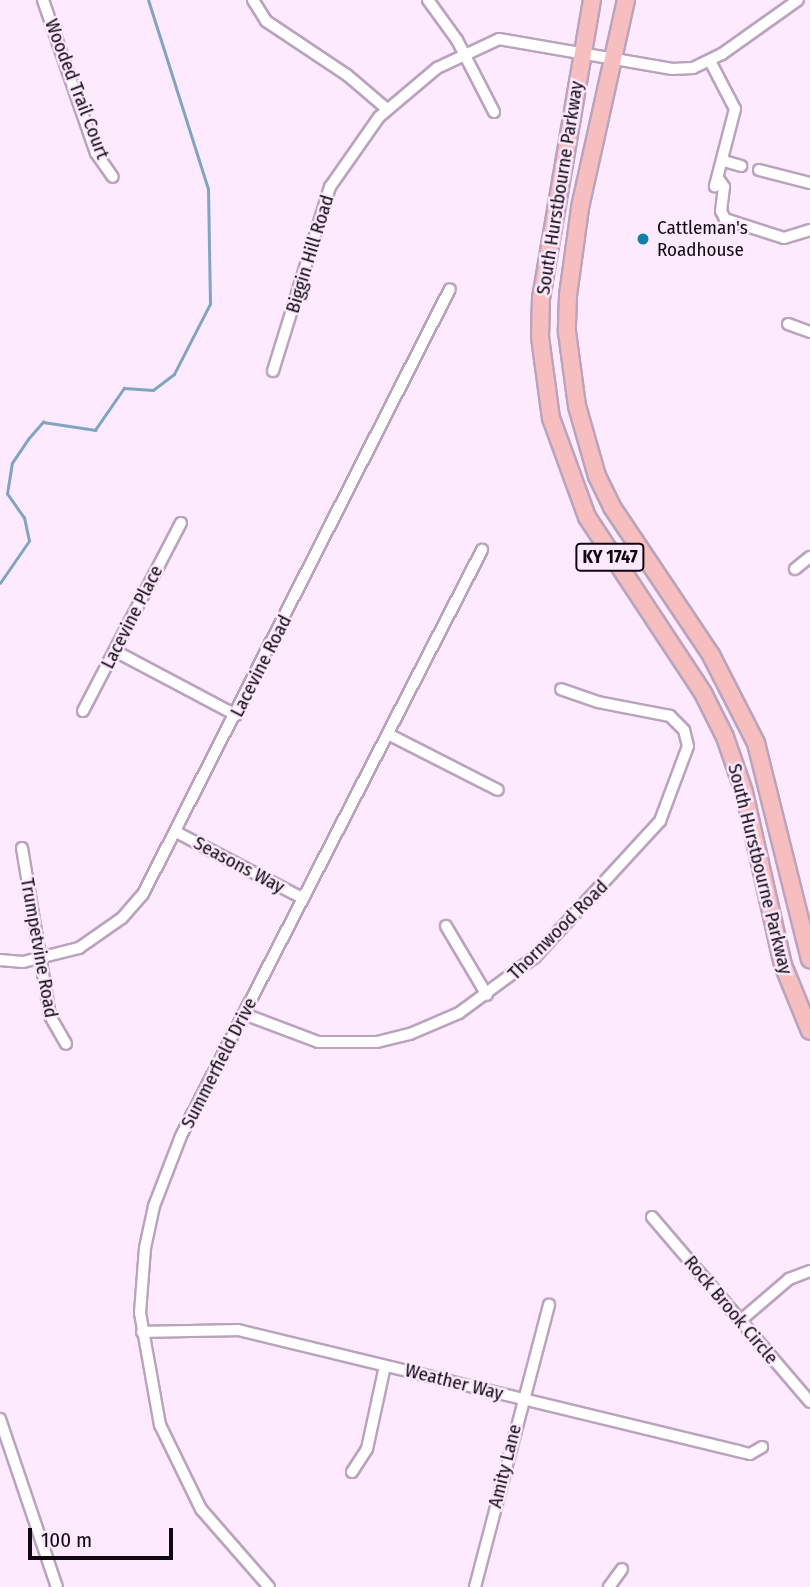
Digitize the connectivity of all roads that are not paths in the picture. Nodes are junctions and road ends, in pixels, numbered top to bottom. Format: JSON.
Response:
{"nodes":[{"id":1,"x":43,"y":0,"type":"edge"},
{"id":2,"x":253,"y":0,"type":"edge"},
{"id":3,"x":428,"y":0,"type":"edge"},
{"id":4,"x":592,"y":0,"type":"edge"},
{"id":5,"x":626,"y":0,"type":"edge"},
{"id":6,"x":799,"y":0,"type":"edge"},
{"id":7,"x":462,"y":54,"type":"junction"},
{"id":8,"x":582,"y":54,"type":"junction"},
{"id":9,"x":614,"y":58,"type":"junction"},
{"id":10,"x":710,"y":61,"type":"junction"},
{"id":11,"x":387,"y":109,"type":"junction"},
{"id":12,"x":495,"y":112,"type":"dead end"},
{"id":13,"x":723,"y":161,"type":"junction"},
{"id":14,"x":741,"y":166,"type":"dead end"},
{"id":15,"x":759,"y":170,"type":"dead end"},
{"id":16,"x":113,"y":177,"type":"dead end"},
{"id":17,"x":810,"y":183,"type":"edge"},
{"id":18,"x":810,"y":230,"type":"edge"},
{"id":19,"x":450,"y":289,"type":"dead end"},
{"id":20,"x":788,"y":324,"type":"dead end"},
{"id":21,"x":810,"y":332,"type":"edge"},
{"id":22,"x":273,"y":370,"type":"dead end"},
{"id":23,"x":181,"y":523,"type":"dead end"},
{"id":24,"x":482,"y":550,"type":"dead end"},
{"id":25,"x":810,"y":556,"type":"edge"},
{"id":26,"x":795,"y":569,"type":"dead end"},
{"id":27,"x":115,"y":651,"type":"junction"},
{"id":28,"x":561,"y":688,"type":"dead end"},
{"id":29,"x":83,"y":711,"type":"dead end"},
{"id":30,"x":236,"y":715,"type":"junction"},
{"id":31,"x":388,"y":734,"type":"junction"},
{"id":32,"x":498,"y":790,"type":"dead end"},
{"id":33,"x":176,"y":832,"type":"junction"},
{"id":34,"x":22,"y":848,"type":"dead end"},
{"id":35,"x":302,"y":898,"type":"junction"},
{"id":36,"x":446,"y":926,"type":"dead end"},
{"id":37,"x":40,"y":959,"type":"junction"},
{"id":38,"x":810,"y":959,"type":"edge"},
{"id":39,"x":0,"y":960,"type":"edge"},
{"id":40,"x":487,"y":995,"type":"junction"},
{"id":41,"x":244,"y":1014,"type":"junction"},
{"id":42,"x":810,"y":1031,"type":"edge"},
{"id":43,"x":66,"y":1044,"type":"dead end"},
{"id":44,"x":652,"y":1217,"type":"dead end"},
{"id":45,"x":810,"y":1271,"type":"edge"},
{"id":46,"x":549,"y":1305,"type":"dead end"},
{"id":47,"x":740,"y":1321,"type":"junction"},
{"id":48,"x":142,"y":1332,"type":"junction"},
{"id":49,"x":385,"y":1366,"type":"junction"},
{"id":50,"x":521,"y":1399,"type":"junction"},
{"id":51,"x":810,"y":1402,"type":"edge"},
{"id":52,"x":1,"y":1425,"type":"edge"},
{"id":53,"x":762,"y":1447,"type":"dead end"},
{"id":54,"x":352,"y":1472,"type":"dead end"},
{"id":55,"x":622,"y":1569,"type":"dead end"},
{"id":56,"x":57,"y":1587,"type":"edge"},
{"id":57,"x":269,"y":1587,"type":"edge"},
{"id":58,"x":475,"y":1587,"type":"edge"},
{"id":59,"x":609,"y":1587,"type":"edge"}],
"edges":[{"from":1,"to":16,"type":"street","name":"Wooded Trail Court"},
{"from":2,"to":11,"type":"street"},
{"from":3,"to":7,"type":"street"},
{"from":4,"to":8,"type":"main road","name":"South Hurstbourne Parkway","number":"KY 1747"},
{"from":5,"to":9,"type":"main road","name":"South Hurstbourne Parkway","number":"KY 1747"},
{"from":6,"to":10,"type":"street"},
{"from":7,"to":8,"type":"street","name":"Biggin Hill Road"},
{"from":7,"to":11,"type":"street","name":"Biggin Hill Road"},
{"from":7,"to":12,"type":"street"},
{"from":8,"to":9,"type":"street","name":"Biggin Hill Road"},
{"from":8,"to":42,"type":"main road","name":"South Hurstbourne Parkway","number":"KY 1747"},
{"from":9,"to":10,"type":"street","name":"Biggin Hill Road"},
{"from":9,"to":38,"type":"main road","name":"South Hurstbourne Parkway","number":"KY 1747"},
{"from":10,"to":13,"type":"street"},
{"from":11,"to":22,"type":"street","name":"Biggin Hill Road"},
{"from":13,"to":14,"type":"street"},
{"from":13,"to":18,"type":"street"},
{"from":15,"to":17,"type":"street"},
{"from":19,"to":30,"type":"street","name":"Lacevine Road"},
{"from":20,"to":21,"type":"street"},
{"from":23,"to":27,"type":"street","name":"Lacevine Place"},
{"from":24,"to":31,"type":"street","name":"Summerfield Drive"},
{"from":25,"to":26,"type":"street"},
{"from":27,"to":29,"type":"street","name":"Lacevine Place"},
{"from":27,"to":30,"type":"street"},
{"from":28,"to":40,"type":"street","name":"Thornwood Road"},
{"from":30,"to":33,"type":"street","name":"Lacevine Road"},
{"from":31,"to":32,"type":"street"},
{"from":31,"to":35,"type":"street","name":"Summerfield Drive"},
{"from":33,"to":35,"type":"street","name":"Seasons Way"},
{"from":33,"to":37,"type":"street","name":"Lacevine Road"},
{"from":34,"to":37,"type":"street","name":"Trumpetvine Road"},
{"from":35,"to":41,"type":"street","name":"Summerfield Drive"},
{"from":36,"to":40,"type":"street"},
{"from":37,"to":39,"type":"street","name":"Lacevine Road"},
{"from":37,"to":43,"type":"street","name":"Trumpetvine Road"},
{"from":40,"to":41,"type":"street","name":"Thornwood Road"},
{"from":41,"to":48,"type":"street","name":"Summerfield Drive"},
{"from":44,"to":47,"type":"street","name":"Rock Brook Circle"},
{"from":45,"to":47,"type":"street"},
{"from":46,"to":50,"type":"street","name":"Amity Lane"},
{"from":47,"to":51,"type":"street","name":"Rock Brook Circle"},
{"from":48,"to":49,"type":"street","name":"Weather Way"},
{"from":48,"to":57,"type":"street","name":"Summerfield Drive"},
{"from":49,"to":50,"type":"street","name":"Weather Way"},
{"from":49,"to":54,"type":"street"},
{"from":50,"to":53,"type":"street","name":"Weather Way"},
{"from":50,"to":58,"type":"street","name":"Amity Lane"},
{"from":52,"to":56,"type":"street"},
{"from":55,"to":59,"type":"street"}]}
